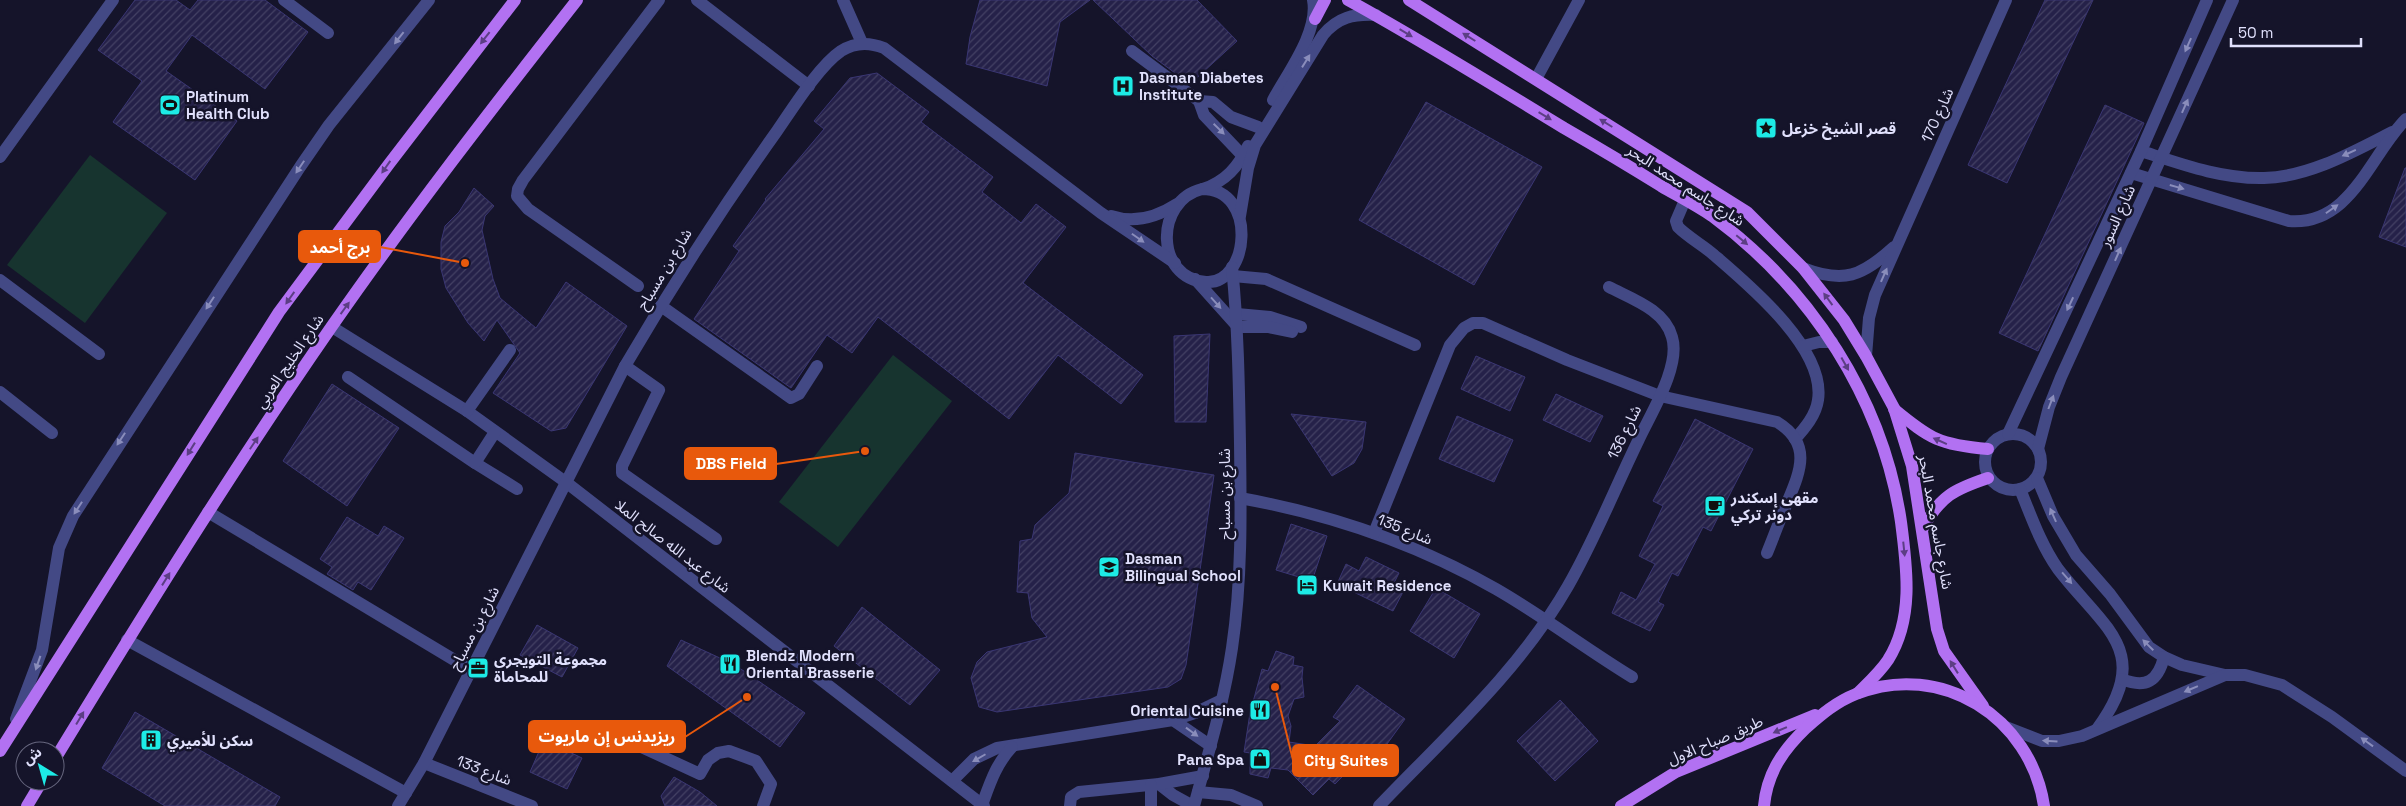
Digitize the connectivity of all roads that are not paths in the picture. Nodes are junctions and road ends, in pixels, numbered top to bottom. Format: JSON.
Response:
{"nodes":[{"id":1,"x":113,"y":0,"type":"edge"},
{"id":2,"x":284,"y":0,"type":"edge"},
{"id":3,"x":429,"y":0,"type":"edge"},
{"id":4,"x":515,"y":0,"type":"edge"},
{"id":5,"x":577,"y":0,"type":"edge"},
{"id":6,"x":659,"y":0,"type":"edge"},
{"id":7,"x":696,"y":0,"type":"edge"},
{"id":8,"x":843,"y":0,"type":"edge"},
{"id":9,"x":1313,"y":0,"type":"edge"},
{"id":10,"x":1325,"y":0,"type":"edge"},
{"id":11,"x":1348,"y":0,"type":"edge"},
{"id":12,"x":1409,"y":0,"type":"edge"},
{"id":13,"x":1578,"y":0,"type":"edge"},
{"id":14,"x":2006,"y":0,"type":"edge"},
{"id":15,"x":2207,"y":0,"type":"edge"},
{"id":16,"x":2233,"y":0,"type":"edge"},
{"id":17,"x":1376,"y":15,"type":"junction"},
{"id":18,"x":1315,"y":19,"type":"junction"},
{"id":19,"x":328,"y":33,"type":"dead end"},
{"id":20,"x":862,"y":43,"type":"junction"},
{"id":21,"x":1132,"y":51,"type":"dead end"},
{"id":22,"x":1536,"y":79,"type":"junction"},
{"id":23,"x":809,"y":86,"type":"junction"},
{"id":24,"x":1199,"y":101,"type":"junction"},
{"id":25,"x":2406,"y":119,"type":"edge"},
{"id":26,"x":1258,"y":127,"type":"junction"},
{"id":27,"x":2392,"y":132,"type":"junction"},
{"id":28,"x":2141,"y":151,"type":"junction"},
{"id":29,"x":1244,"y":156,"type":"junction"},
{"id":30,"x":0,"y":157,"type":"edge"},
{"id":31,"x":2162,"y":158,"type":"junction"},
{"id":32,"x":2131,"y":173,"type":"junction"},
{"id":33,"x":2151,"y":180,"type":"junction"},
{"id":34,"x":1202,"y":189,"type":"junction"},
{"id":35,"x":1685,"y":200,"type":"junction"},
{"id":36,"x":1180,"y":203,"type":"junction"},
{"id":37,"x":1101,"y":213,"type":"junction"},
{"id":38,"x":1240,"y":216,"type":"junction"},
{"id":39,"x":1898,"y":244,"type":"junction"},
{"id":40,"x":1175,"y":263,"type":"junction"},
{"id":41,"x":1803,"y":268,"type":"junction"},
{"id":42,"x":1233,"y":271,"type":"junction"},
{"id":43,"x":1195,"y":279,"type":"junction"},
{"id":44,"x":0,"y":280,"type":"edge"},
{"id":45,"x":638,"y":286,"type":"dead end"},
{"id":46,"x":1609,"y":287,"type":"dead end"},
{"id":47,"x":661,"y":306,"type":"junction"},
{"id":48,"x":1237,"y":314,"type":"junction"},
{"id":49,"x":332,"y":326,"type":"junction"},
{"id":50,"x":1238,"y":327,"type":"junction"},
{"id":51,"x":1832,"y":342,"type":"junction"},
{"id":52,"x":1415,"y":345,"type":"dead end"},
{"id":53,"x":1803,"y":346,"type":"junction"},
{"id":54,"x":510,"y":350,"type":"dead end"},
{"id":55,"x":100,"y":354,"type":"dead end"},
{"id":56,"x":1866,"y":356,"type":"junction"},
{"id":57,"x":626,"y":366,"type":"junction"},
{"id":58,"x":817,"y":366,"type":"dead end"},
{"id":59,"x":348,"y":377,"type":"dead end"},
{"id":60,"x":0,"y":392,"type":"edge"},
{"id":61,"x":1660,"y":396,"type":"junction"},
{"id":62,"x":1894,"y":408,"type":"junction"},
{"id":63,"x":467,"y":411,"type":"junction"},
{"id":64,"x":495,"y":432,"type":"junction"},
{"id":65,"x":52,"y":433,"type":"dead end"},
{"id":66,"x":2008,"y":434,"type":"junction"},
{"id":67,"x":1795,"y":439,"type":"junction"},
{"id":68,"x":1988,"y":449,"type":"junction"},
{"id":69,"x":2038,"y":449,"type":"junction"},
{"id":70,"x":475,"y":463,"type":"junction"},
{"id":71,"x":1988,"y":478,"type":"junction"},
{"id":72,"x":2037,"y":478,"type":"junction"},
{"id":73,"x":567,"y":484,"type":"junction"},
{"id":74,"x":517,"y":489,"type":"dead end"},
{"id":75,"x":2020,"y":489,"type":"junction"},
{"id":76,"x":1240,"y":498,"type":"junction"},
{"id":77,"x":208,"y":512,"type":"junction"},
{"id":78,"x":1923,"y":528,"type":"junction"},
{"id":79,"x":1374,"y":534,"type":"junction"},
{"id":80,"x":716,"y":540,"type":"dead end"},
{"id":81,"x":1767,"y":553,"type":"dead end"},
{"id":82,"x":1545,"y":622,"type":"junction"},
{"id":83,"x":127,"y":640,"type":"junction"},
{"id":84,"x":2164,"y":657,"type":"junction"},
{"id":85,"x":471,"y":670,"type":"junction"},
{"id":86,"x":2225,"y":675,"type":"junction"},
{"id":87,"x":1632,"y":678,"type":"dead end"},
{"id":88,"x":2122,"y":679,"type":"junction"},
{"id":89,"x":1858,"y":693,"type":"junction"},
{"id":90,"x":1222,"y":700,"type":"junction"},
{"id":91,"x":1983,"y":706,"type":"junction"},
{"id":92,"x":1825,"y":711,"type":"junction"},
{"id":93,"x":1172,"y":720,"type":"junction"},
{"id":94,"x":2006,"y":727,"type":"junction"},
{"id":95,"x":2095,"y":731,"type":"junction"},
{"id":96,"x":7,"y":738,"type":"junction"},
{"id":97,"x":622,"y":738,"type":"dead end"},
{"id":98,"x":65,"y":742,"type":"edge"},
{"id":99,"x":1211,"y":746,"type":"junction"},
{"id":100,"x":1012,"y":747,"type":"junction"},
{"id":101,"x":0,"y":751,"type":"edge"},
{"id":102,"x":424,"y":763,"type":"junction"},
{"id":103,"x":2406,"y":771,"type":"edge"},
{"id":104,"x":1203,"y":776,"type":"junction"},
{"id":105,"x":952,"y":781,"type":"junction"},
{"id":106,"x":1155,"y":784,"type":"junction"},
{"id":107,"x":36,"y":791,"type":"edge"},
{"id":108,"x":1198,"y":792,"type":"junction"},
{"id":109,"x":406,"y":793,"type":"junction"},
{"id":110,"x":977,"y":804,"type":"edge"},
{"id":111,"x":27,"y":806,"type":"edge"},
{"id":112,"x":398,"y":806,"type":"edge"},
{"id":113,"x":532,"y":806,"type":"edge"},
{"id":114,"x":763,"y":806,"type":"edge"},
{"id":115,"x":1070,"y":806,"type":"edge"},
{"id":116,"x":1151,"y":806,"type":"edge"},
{"id":117,"x":1193,"y":806,"type":"edge"},
{"id":118,"x":1257,"y":806,"type":"edge"},
{"id":119,"x":1379,"y":806,"type":"edge"},
{"id":120,"x":1621,"y":806,"type":"edge"},
{"id":121,"x":1764,"y":806,"type":"edge"},
{"id":122,"x":2044,"y":806,"type":"edge"}],
"edges":[{"from":1,"to":30,"type":"street"},
{"from":2,"to":19,"type":"street"},
{"from":3,"to":96,"type":"street","one_way":true},
{"from":4,"to":96,"type":"main road","one_way":true},
{"from":49,"to":5,"type":"main road","name":"شارع الخليج العربي","one_way":true},
{"from":6,"to":45,"type":"street"},
{"from":7,"to":23,"type":"street"},
{"from":8,"to":20,"type":"street"},
{"from":9,"to":18,"type":"street"},
{"from":10,"to":18,"type":"main road"},
{"from":11,"to":17,"type":"main road","name":"شارع جاسم محمد البحر"},
{"from":22,"to":12,"type":"main road","name":"شارع جاسم محمد البحر","one_way":true},
{"from":13,"to":22,"type":"street"},
{"from":14,"to":39,"type":"street","name":"شارع 170"},
{"from":15,"to":28,"type":"street","name":"شارع السور","one_way":true},
{"from":31,"to":16,"type":"street","name":"شارع السور","one_way":true},
{"from":17,"to":35,"type":"main road","name":"شارع جاسم محمد البحر","one_way":true},
{"from":38,"to":17,"type":"street","one_way":true},
{"from":18,"to":26,"type":"street"},
{"from":20,"to":23,"type":"street","name":"شارع بن مسباح"},
{"from":20,"to":37,"type":"street"},
{"from":21,"to":24,"type":"street"},
{"from":41,"to":22,"type":"main road","name":"شارع جاسم محمد البحر","one_way":true},
{"from":23,"to":47,"type":"street","name":"شارع بن مسباح"},
{"from":24,"to":26,"type":"street"},
{"from":24,"to":29,"type":"street","one_way":true},
{"from":25,"to":27,"type":"street"},
{"from":26,"to":29,"type":"street"},
{"from":27,"to":31,"type":"street","one_way":true},
{"from":33,"to":27,"type":"street","one_way":true},
{"from":28,"to":31,"type":"street"},
{"from":28,"to":32,"type":"street","name":"شارع السور"},
{"from":29,"to":34,"type":"street"},
{"from":31,"to":33,"type":"street","name":"شارع السور"},
{"from":32,"to":33,"type":"street"},
{"from":32,"to":66,"type":"street","name":"شارع السور","one_way":true},
{"from":69,"to":33,"type":"street","name":"شارع السور","one_way":true},
{"from":34,"to":36,"type":"street"},
{"from":34,"to":38,"type":"street"},
{"from":35,"to":51,"type":"main road","name":"شارع جاسم محمد البحر","one_way":true},
{"from":35,"to":53,"type":"street"},
{"from":36,"to":37,"type":"street"},
{"from":36,"to":40,"type":"street"},
{"from":37,"to":40,"type":"street","one_way":true},
{"from":38,"to":42,"type":"street"},
{"from":39,"to":41,"type":"street","name":"شارع 170"},
{"from":56,"to":39,"type":"street","name":"شارع 170","one_way":true},
{"from":40,"to":43,"type":"street"},
{"from":56,"to":41,"type":"main road","name":"شارع جاسم محمد البحر","one_way":true},
{"from":42,"to":43,"type":"street"},
{"from":42,"to":48,"type":"street","name":"شارع بن مسباح"},
{"from":42,"to":52,"type":"street"},
{"from":43,"to":50,"type":"street","one_way":true},
{"from":44,"to":55,"type":"street"},
{"from":46,"to":61,"type":"street"},
{"from":47,"to":57,"type":"street","name":"شارع بن مسباح"},
{"from":47,"to":58,"type":"street"},
{"from":48,"to":50,"type":"street","name":"شارع بن مسباح"},
{"from":48,"to":50,"type":"street"},
{"from":49,"to":63,"type":"street","name":"شارع عبد الله صالح الملا"},
{"from":77,"to":49,"type":"main road","name":"شارع الخليج العربي","one_way":true},
{"from":50,"to":76,"type":"street","name":"شارع بن مسباح"},
{"from":51,"to":53,"type":"street"},
{"from":51,"to":89,"type":"main road","name":"شارع جاسم محمد البحر","one_way":true},
{"from":53,"to":67,"type":"street"},
{"from":54,"to":63,"type":"street"},
{"from":56,"to":62,"type":"main road","name":"شارع جاسم محمد البحر"},
{"from":57,"to":73,"type":"street","name":"شارع بن مسباح"},
{"from":57,"to":80,"type":"street"},
{"from":59,"to":70,"type":"street"},
{"from":60,"to":65,"type":"street"},
{"from":61,"to":67,"type":"street"},
{"from":61,"to":79,"type":"street","name":"شارع 136"},
{"from":61,"to":82,"type":"street","name":"شارع 136"},
{"from":68,"to":62,"type":"main road","one_way":true},
{"from":62,"to":78,"type":"main road","name":"شارع جاسم محمد البحر"},
{"from":63,"to":64,"type":"street","name":"شارع عبد الله صالح الملا"},
{"from":64,"to":70,"type":"street"},
{"from":64,"to":73,"type":"street","name":"شارع عبد الله صالح الملا"},
{"from":66,"to":68,"type":"street"},
{"from":66,"to":69,"type":"street"},
{"from":67,"to":81,"type":"street"},
{"from":68,"to":71,"type":"street"},
{"from":69,"to":72,"type":"street"},
{"from":70,"to":74,"type":"street"},
{"from":71,"to":75,"type":"street"},
{"from":71,"to":78,"type":"main road"},
{"from":72,"to":75,"type":"street"},
{"from":84,"to":72,"type":"street","one_way":true},
{"from":73,"to":85,"type":"street","name":"شارع بن مسباح"},
{"from":73,"to":105,"type":"street","name":"شارع عبد الله صالح الملا"},
{"from":75,"to":88,"type":"street","one_way":true},
{"from":76,"to":79,"type":"street","name":"شارع 135"},
{"from":76,"to":90,"type":"street","name":"شارع بن مسباح"},
{"from":83,"to":77,"type":"main road","name":"شارع الخليج العربي","one_way":true},
{"from":77,"to":85,"type":"street"},
{"from":91,"to":78,"type":"main road","name":"شارع جاسم محمد البحر","one_way":true},
{"from":79,"to":82,"type":"street","name":"شارع 135"},
{"from":82,"to":87,"type":"street","name":"شارع 135"},
{"from":82,"to":119,"type":"street","name":"شارع 136"},
{"from":98,"to":83,"type":"main road","name":"شارع الخليج العربي","one_way":true},
{"from":83,"to":109,"type":"street"},
{"from":84,"to":86,"type":"street"},
{"from":84,"to":88,"type":"street"},
{"from":85,"to":102,"type":"street","name":"شارع بن مسباح"},
{"from":86,"to":95,"type":"street","one_way":true},
{"from":103,"to":86,"type":"street","one_way":true},
{"from":88,"to":95,"type":"street"},
{"from":89,"to":91,"type":"main road"},
{"from":89,"to":92,"type":"main road"},
{"from":90,"to":93,"type":"street"},
{"from":90,"to":99,"type":"street","name":"شارع بن مسباح"},
{"from":91,"to":94,"type":"main road"},
{"from":92,"to":120,"type":"main road","name":"طريق صباح الاول","one_way":true},
{"from":92,"to":121,"type":"main road"},
{"from":93,"to":99,"type":"street","one_way":true},
{"from":93,"to":100,"type":"street"},
{"from":95,"to":94,"type":"street","one_way":true},
{"from":94,"to":122,"type":"main road"},
{"from":96,"to":101,"type":"main road"},
{"from":97,"to":114,"type":"street"},
{"from":99,"to":104,"type":"street","name":"شارع بن مسباح"},
{"from":100,"to":105,"type":"street","one_way":true},
{"from":100,"to":110,"type":"street"},
{"from":102,"to":109,"type":"street","name":"شارع بن مسباح"},
{"from":102,"to":113,"type":"street","name":"شارع 133"},
{"from":104,"to":106,"type":"street"},
{"from":104,"to":108,"type":"street","name":"شارع بن مسباح"},
{"from":105,"to":110,"type":"street","name":"شارع عبد الله صالح الملا"},
{"from":106,"to":115,"type":"street"},
{"from":106,"to":116,"type":"street"},
{"from":106,"to":117,"type":"street"},
{"from":107,"to":111,"type":"main road"},
{"from":108,"to":117,"type":"street","name":"شارع بن مسباح"},
{"from":108,"to":118,"type":"street"},
{"from":109,"to":112,"type":"street","name":"شارع بن مسباح"}]}
